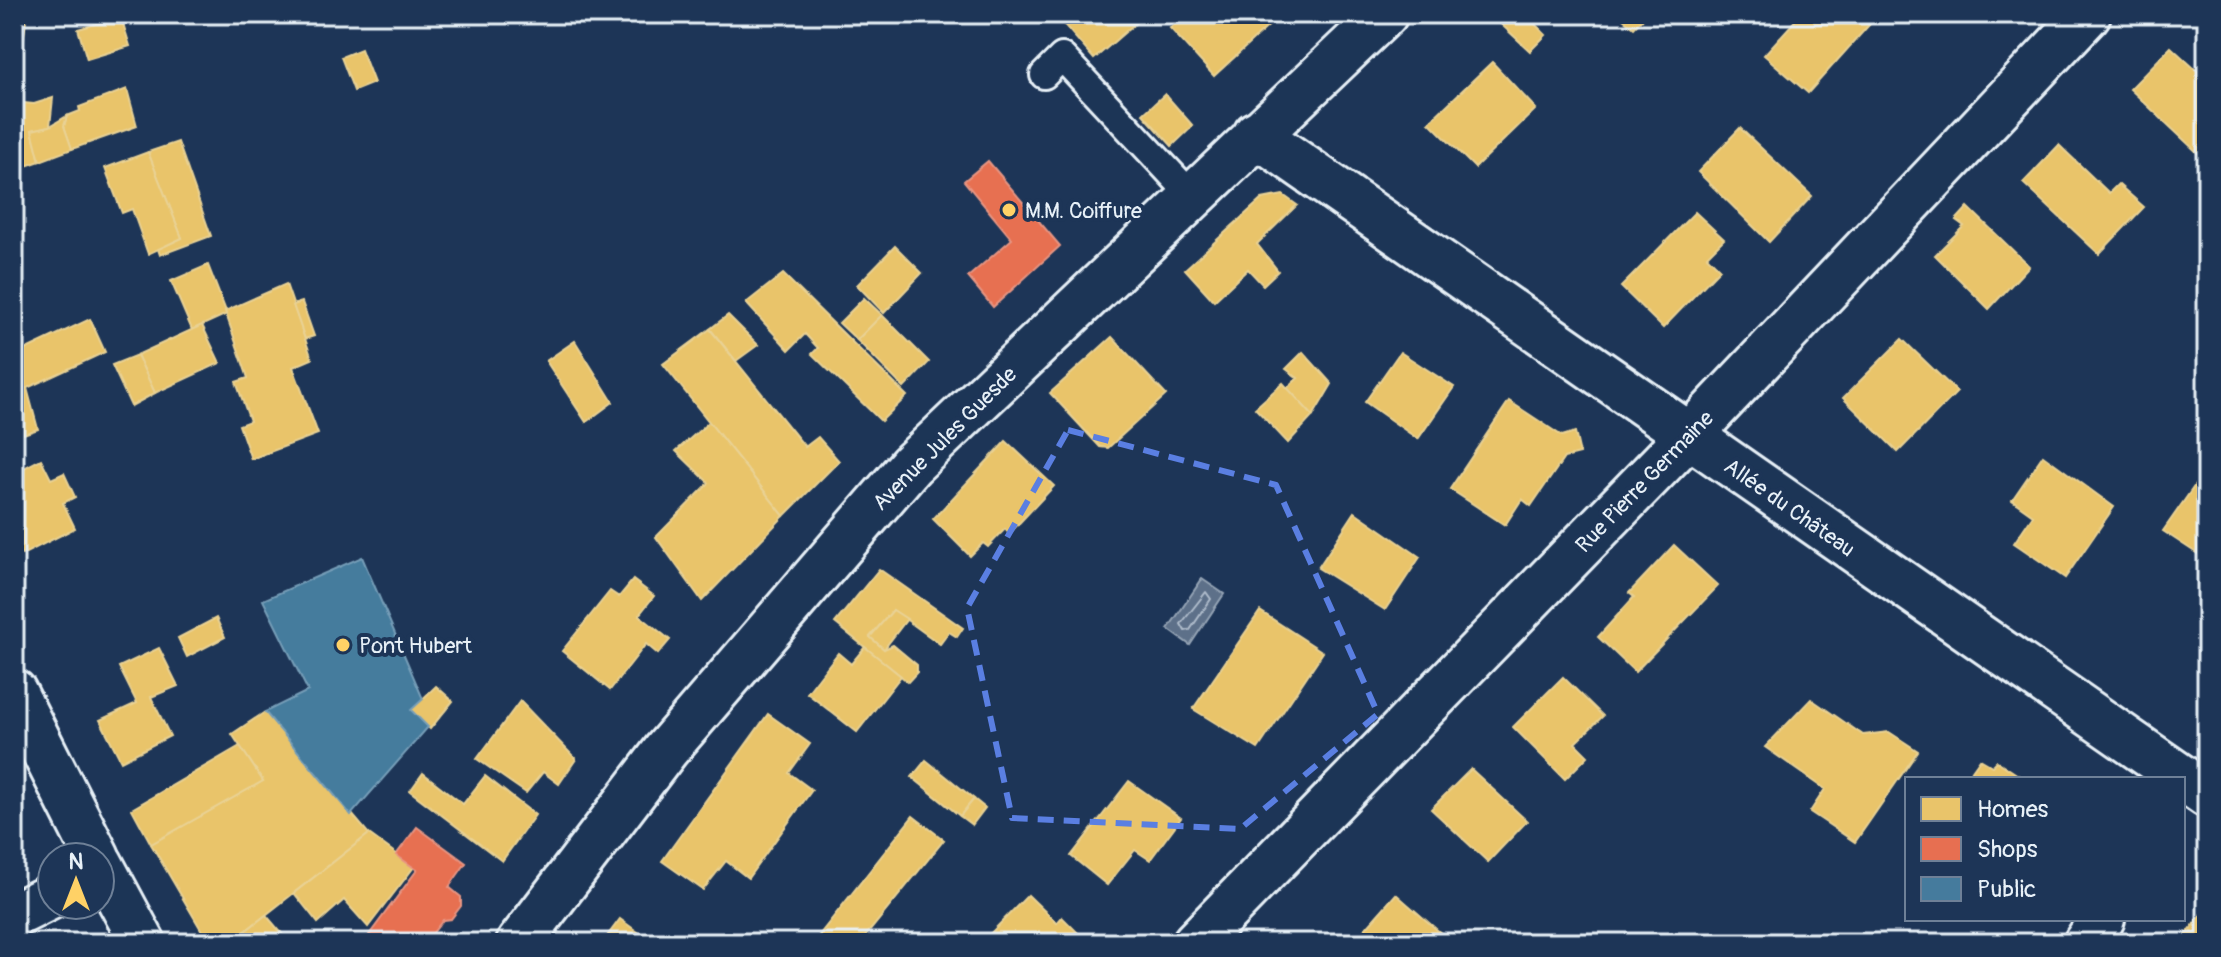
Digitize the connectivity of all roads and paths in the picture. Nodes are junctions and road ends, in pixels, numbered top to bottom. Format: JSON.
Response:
{"nodes":[{"id":1,"x":1385,"y":14,"type":"edge"},
{"id":2,"x":2088,"y":14,"type":"edge"},
{"id":3,"x":1044,"y":75,"type":"dead end"},
{"id":4,"x":1256,"y":134,"type":"junction"},
{"id":5,"x":1192,"y":196,"type":"junction"},
{"id":6,"x":1688,"y":436,"type":"junction"},
{"id":7,"x":14,"y":692,"type":"edge"},
{"id":8,"x":2197,"y":785,"type":"edge"},
{"id":9,"x":88,"y":841,"type":"edge"},
{"id":10,"x":116,"y":893,"type":"edge"},
{"id":11,"x":36,"y":904,"type":"edge"},
{"id":12,"x":14,"y":915,"type":"edge"},
{"id":13,"x":2101,"y":921,"type":"edge"},
{"id":14,"x":143,"y":943,"type":"edge"},
{"id":15,"x":519,"y":943,"type":"edge"},
{"id":16,"x":1195,"y":943,"type":"edge"},
{"id":17,"x":2086,"y":943,"type":"edge"}],
"edges":[{"from":1,"to":4,"type":"street","name":"Avenue Jules Guesde"},
{"from":2,"to":6,"type":"street","name":"Rue Pierre Germaine"},
{"from":3,"to":5,"type":"lane"},
{"from":4,"to":5,"type":"street","name":"Avenue Jules Guesde"},
{"from":4,"to":6,"type":"street","name":"Allée du Château"},
{"from":5,"to":15,"type":"street","name":"Avenue Jules Guesde"},
{"from":6,"to":8,"type":"street","name":"Allée du Château"},
{"from":6,"to":16,"type":"street","name":"Rue Pierre Germaine"},
{"from":7,"to":9,"type":"street"},
{"from":10,"to":14,"type":"street"},
{"from":11,"to":12,"type":"street"},
{"from":13,"to":17,"type":"street"}]}
